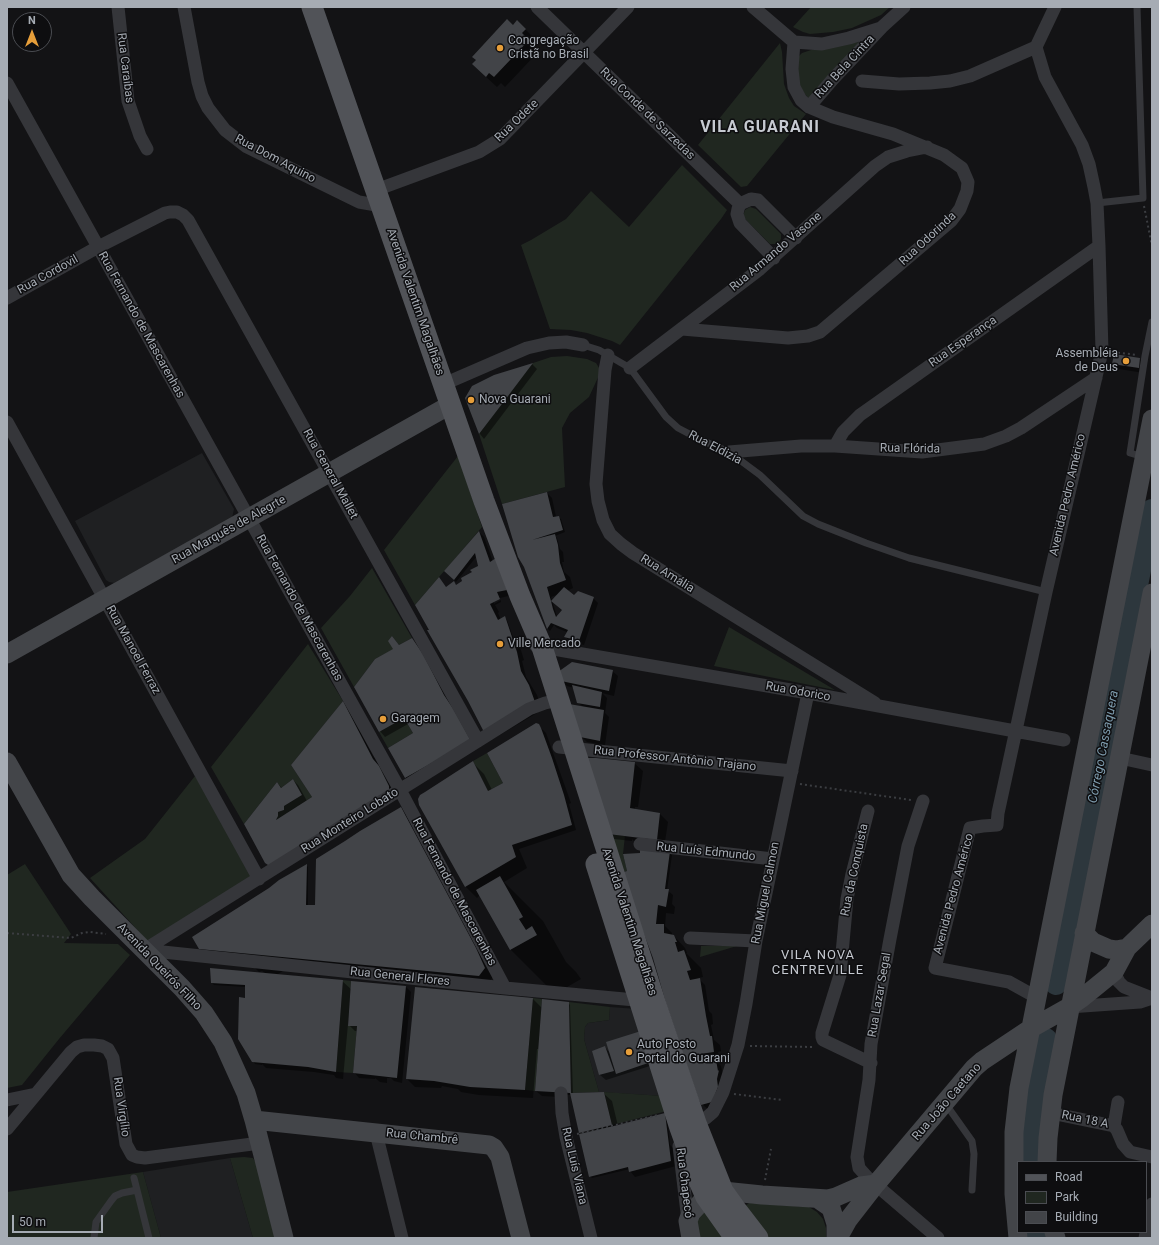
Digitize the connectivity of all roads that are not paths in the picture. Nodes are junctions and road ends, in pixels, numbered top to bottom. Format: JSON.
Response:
{"nodes":[{"id":1,"x":118,"y":7,"type":"edge"},
{"id":2,"x":184,"y":7,"type":"edge"},
{"id":3,"x":312,"y":7,"type":"edge"},
{"id":4,"x":537,"y":7,"type":"edge"},
{"id":5,"x":628,"y":7,"type":"edge"},
{"id":6,"x":753,"y":7,"type":"edge"},
{"id":7,"x":904,"y":7,"type":"edge"},
{"id":8,"x":1055,"y":7,"type":"edge"},
{"id":9,"x":1137,"y":7,"type":"edge"},
{"id":10,"x":882,"y":28,"type":"junction"},
{"id":11,"x":794,"y":42,"type":"junction"},
{"id":12,"x":1036,"y":46,"type":"junction"},
{"id":13,"x":584,"y":52,"type":"junction"},
{"id":14,"x":862,"y":81,"type":"dead end"},
{"id":15,"x":7,"y":83,"type":"edge"},
{"id":16,"x":809,"y":108,"type":"junction"},
{"id":17,"x":926,"y":146,"type":"junction"},
{"id":18,"x":147,"y":149,"type":"dead end"},
{"id":19,"x":379,"y":198,"type":"junction"},
{"id":20,"x":1097,"y":203,"type":"junction"},
{"id":21,"x":740,"y":204,"type":"junction"},
{"id":22,"x":177,"y":212,"type":"joint"},
{"id":23,"x":796,"y":238,"type":"junction"},
{"id":24,"x":1099,"y":246,"type":"junction"},
{"id":25,"x":98,"y":247,"type":"junction"},
{"id":26,"x":774,"y":258,"type":"junction"},
{"id":27,"x":7,"y":298,"type":"edge"},
{"id":28,"x":1152,"y":322,"type":"edge"},
{"id":29,"x":682,"y":329,"type":"junction"},
{"id":30,"x":583,"y":345,"type":"joint"},
{"id":31,"x":608,"y":355,"type":"junction"},
{"id":32,"x":630,"y":368,"type":"junction"},
{"id":33,"x":1096,"y":378,"type":"junction"},
{"id":34,"x":444,"y":384,"type":"junction"},
{"id":35,"x":450,"y":406,"type":"junction"},
{"id":36,"x":1152,"y":420,"type":"edge"},
{"id":37,"x":7,"y":422,"type":"edge"},
{"id":38,"x":835,"y":446,"type":"junction"},
{"id":39,"x":729,"y":452,"type":"junction"},
{"id":40,"x":1144,"y":457,"type":"junction"},
{"id":41,"x":329,"y":473,"type":"junction"},
{"id":42,"x":249,"y":518,"type":"junction"},
{"id":43,"x":1046,"y":592,"type":"junction"},
{"id":44,"x":1152,"y":593,"type":"edge"},
{"id":45,"x":105,"y":599,"type":"junction"},
{"id":46,"x":1149,"y":623,"type":"edge"},
{"id":47,"x":537,"y":647,"type":"junction"},
{"id":48,"x":7,"y":654,"type":"edge"},
{"id":49,"x":808,"y":693,"type":"junction"},
{"id":50,"x":552,"y":702,"type":"junction"},
{"id":51,"x":881,"y":707,"type":"junction"},
{"id":52,"x":1016,"y":731,"type":"junction"},
{"id":53,"x":1064,"y":740,"type":"dead end"},
{"id":54,"x":478,"y":741,"type":"junction"},
{"id":55,"x":566,"y":747,"type":"junction"},
{"id":56,"x":1120,"y":758,"type":"junction"},
{"id":57,"x":7,"y":762,"type":"edge"},
{"id":58,"x":1152,"y":765,"type":"edge"},
{"id":59,"x":790,"y":777,"type":"junction"},
{"id":60,"x":400,"y":790,"type":"junction"},
{"id":61,"x":923,"y":802,"type":"road end"},
{"id":62,"x":868,"y":811,"type":"dead end"},
{"id":63,"x":640,"y":844,"type":"dead end"},
{"id":64,"x":773,"y":859,"type":"junction"},
{"id":65,"x":259,"y":879,"type":"junction"},
{"id":66,"x":1152,"y":924,"type":"edge"},
{"id":67,"x":1084,"y":933,"type":"junction"},
{"id":68,"x":690,"y":938,"type":"dead end"},
{"id":69,"x":756,"y":941,"type":"junction"},
{"id":70,"x":1127,"y":948,"type":"junction"},
{"id":71,"x":144,"y":950,"type":"junction"},
{"id":72,"x":1114,"y":972,"type":"junction"},
{"id":73,"x":505,"y":988,"type":"junction"},
{"id":74,"x":1036,"y":997,"type":"junction"},
{"id":75,"x":1152,"y":998,"type":"edge"},
{"id":76,"x":647,"y":1001,"type":"junction"},
{"id":77,"x":1069,"y":1007,"type":"junction"},
{"id":78,"x":1030,"y":1030,"type":"junction"},
{"id":79,"x":871,"y":1063,"type":"junction"},
{"id":80,"x":561,"y":1093,"type":"dead end"},
{"id":81,"x":36,"y":1094,"type":"junction"},
{"id":82,"x":7,"y":1100,"type":"edge"},
{"id":83,"x":1118,"y":1102,"type":"dead end"},
{"id":84,"x":944,"y":1103,"type":"junction"},
{"id":85,"x":1050,"y":1113,"type":"junction"},
{"id":86,"x":254,"y":1120,"type":"junction"},
{"id":87,"x":683,"y":1121,"type":"junction"},
{"id":88,"x":1114,"y":1126,"type":"junction"},
{"id":89,"x":7,"y":1129,"type":"edge"},
{"id":90,"x":376,"y":1133,"type":"junction"},
{"id":91,"x":260,"y":1143,"type":"junction"},
{"id":92,"x":1152,"y":1157,"type":"edge"},
{"id":93,"x":1047,"y":1161,"type":"edge"},
{"id":94,"x":134,"y":1178,"type":"dead end"},
{"id":95,"x":876,"y":1184,"type":"junction"},
{"id":96,"x":137,"y":1190,"type":"junction"},
{"id":97,"x":972,"y":1190,"type":"dead end"},
{"id":98,"x":714,"y":1194,"type":"junction"},
{"id":99,"x":818,"y":1199,"type":"junction"},
{"id":100,"x":1152,"y":1204,"type":"edge"},
{"id":101,"x":1017,"y":1227,"type":"edge"},
{"id":102,"x":1147,"y":1228,"type":"edge"},
{"id":103,"x":690,"y":1230,"type":"edge"},
{"id":104,"x":94,"y":1238,"type":"edge"},
{"id":105,"x":149,"y":1238,"type":"edge"},
{"id":106,"x":284,"y":1238,"type":"edge"},
{"id":107,"x":402,"y":1238,"type":"edge"},
{"id":108,"x":521,"y":1238,"type":"edge"},
{"id":109,"x":592,"y":1238,"type":"edge"},
{"id":110,"x":735,"y":1238,"type":"edge"},
{"id":111,"x":758,"y":1238,"type":"edge"},
{"id":112,"x":837,"y":1238,"type":"edge"},
{"id":113,"x":938,"y":1238,"type":"edge"}],
"edges":[{"from":1,"to":18,"type":"street","name":"Rua Caraíbas"},
{"from":2,"to":19,"type":"street","name":"Rua Dom Aquino"},
{"from":3,"to":19,"type":"main road","name":"Avenida Valentim Magalhães"},
{"from":4,"to":13,"type":"street","name":"Rua Conde de Sarzedas"},
{"from":5,"to":13,"type":"street","name":"Rua Odete"},
{"from":6,"to":11,"type":"street"},
{"from":7,"to":10,"type":"street","name":"Rua Bela Cintra"},
{"from":8,"to":12,"type":"street"},
{"from":9,"to":20,"type":"lane"},
{"from":10,"to":11,"type":"street","name":"Rua Bela Cintra"},
{"from":10,"to":16,"type":"street","name":"Rua Bela Cintra"},
{"from":11,"to":16,"type":"street"},
{"from":12,"to":14,"type":"street"},
{"from":12,"to":20,"type":"street","name":"Avenida Pedro Américo"},
{"from":13,"to":19,"type":"street","name":"Rua Odete"},
{"from":13,"to":21,"type":"street","name":"Rua Conde de Sarzedas"},
{"from":15,"to":25,"type":"street","name":"Rua Fernando de Mascarenhas"},
{"from":16,"to":17,"type":"street","name":"Rua Odorinda"},
{"from":17,"to":23,"type":"street","name":"Rua Armando Vasone"},
{"from":17,"to":29,"type":"street","name":"Rua Odorinda"},
{"from":19,"to":34,"type":"main road","name":"Avenida Valentim Magalhães"},
{"from":20,"to":24,"type":"street","name":"Avenida Pedro Américo"},
{"from":21,"to":23,"type":"street"},
{"from":21,"to":26,"type":"street"},
{"from":22,"to":25,"type":"street","name":"Rua Cordovil"},
{"from":22,"to":41,"type":"street","name":"Rua General Mallet"},
{"from":23,"to":26,"type":"street","name":"Rua Armando Vasone"},
{"from":24,"to":33,"type":"street","name":"Avenida Pedro Américo"},
{"from":24,"to":38,"type":"street","name":"Rua Esperança"},
{"from":25,"to":27,"type":"street","name":"Rua Cordovil"},
{"from":25,"to":42,"type":"street","name":"Rua Fernando de Mascarenhas"},
{"from":26,"to":29,"type":"street","name":"Rua Armando Vasone"},
{"from":28,"to":40,"type":"lane"},
{"from":29,"to":32,"type":"street","name":"Rua Armando Vasone"},
{"from":30,"to":31,"type":"lane","name":"Rua Eldizia"},
{"from":30,"to":34,"type":"street","name":"Rua Eldizia"},
{"from":31,"to":32,"type":"lane","name":"Rua Eldizia"},
{"from":31,"to":51,"type":"street","name":"Rua Amália"},
{"from":32,"to":39,"type":"lane","name":"Rua Eldizia"},
{"from":33,"to":38,"type":"street","name":"Rua Flórida"},
{"from":33,"to":43,"type":"street","name":"Avenida Pedro Américo"},
{"from":34,"to":35,"type":"main road","name":"Avenida Valentim Magalhães"},
{"from":35,"to":41,"type":"main road","name":"Rua Marquês de Alegrte"},
{"from":35,"to":47,"type":"main road","name":"Avenida Valentim Magalhães"},
{"from":36,"to":40,"type":"main road"},
{"from":37,"to":45,"type":"street","name":"Rua Manoel Ferraz"},
{"from":38,"to":39,"type":"street","name":"Rua Flórida"},
{"from":39,"to":43,"type":"lane","name":"Rua Eldizia"},
{"from":40,"to":74,"type":"main road"},
{"from":41,"to":42,"type":"main road","name":"Rua Marquês de Alegrte"},
{"from":41,"to":54,"type":"street","name":"Rua General Mallet"},
{"from":42,"to":45,"type":"main road","name":"Rua Marquês de Alegrte"},
{"from":42,"to":60,"type":"street","name":"Rua Fernando de Mascarenhas"},
{"from":43,"to":52,"type":"street","name":"Avenida Pedro Américo"},
{"from":44,"to":46,"type":"main road"},
{"from":45,"to":48,"type":"main road","name":"Rua Marquês de Alegrte"},
{"from":45,"to":65,"type":"street","name":"Rua Manoel Ferraz"},
{"from":46,"to":56,"type":"main road"},
{"from":47,"to":49,"type":"street","name":"Rua Odorico"},
{"from":47,"to":50,"type":"main road","name":"Avenida Valentim Magalhães"},
{"from":49,"to":51,"type":"street","name":"Rua Odorico"},
{"from":49,"to":59,"type":"street","name":"Rua Miguel Calmon"},
{"from":50,"to":54,"type":"street","name":"Rua Monteiro Lobato"},
{"from":50,"to":55,"type":"main road","name":"Avenida Valentim Magalhães"},
{"from":51,"to":52,"type":"street","name":"Rua Odorico"},
{"from":52,"to":53,"type":"street","name":"Rua Odorico"},
{"from":52,"to":74,"type":"street","name":"Avenida Pedro Américo"},
{"from":54,"to":60,"type":"street","name":"Rua Monteiro Lobato"},
{"from":55,"to":59,"type":"street","name":"Rua Professor Antônio Trajano"},
{"from":55,"to":76,"type":"main road","name":"Avenida Valentim Magalhães"},
{"from":56,"to":58,"type":"street"},
{"from":56,"to":67,"type":"main road"},
{"from":57,"to":71,"type":"main road","name":"Avenida Queirós Filho"},
{"from":59,"to":64,"type":"street","name":"Rua Miguel Calmon"},
{"from":60,"to":65,"type":"street","name":"Rua Monteiro Lobato"},
{"from":60,"to":73,"type":"street","name":"Rua Fernando de Mascarenhas"},
{"from":61,"to":79,"type":"street","name":"Rua Lazar Segal"},
{"from":62,"to":79,"type":"street","name":"Rua da Conquista"},
{"from":63,"to":64,"type":"street","name":"Rua Luís Edmundo"},
{"from":64,"to":69,"type":"street","name":"Rua Miguel Calmon"},
{"from":65,"to":71,"type":"street","name":"Rua Monteiro Lobato"},
{"from":66,"to":70,"type":"main road"},
{"from":67,"to":70,"type":"main road"},
{"from":67,"to":77,"type":"main road"},
{"from":68,"to":69,"type":"street"},
{"from":69,"to":87,"type":"street","name":"Rua Miguel Calmon"},
{"from":70,"to":72,"type":"main road"},
{"from":71,"to":73,"type":"street","name":"Rua General Flores"},
{"from":71,"to":86,"type":"main road","name":"Avenida Queirós Filho"},
{"from":72,"to":75,"type":"street"},
{"from":72,"to":77,"type":"main road","name":"Rua João Caetano"},
{"from":73,"to":76,"type":"street","name":"Rua General Flores"},
{"from":74,"to":78,"type":"main road"},
{"from":75,"to":77,"type":"street"},
{"from":76,"to":87,"type":"main road","name":"Avenida Valentim Magalhães"},
{"from":77,"to":78,"type":"main road","name":"Rua João Caetano"},
{"from":77,"to":85,"type":"main road"},
{"from":78,"to":84,"type":"main road","name":"Rua João Caetano"},
{"from":78,"to":101,"type":"main road"},
{"from":79,"to":95,"type":"street","name":"Rua Lazar Segal"},
{"from":80,"to":109,"type":"street","name":"Rua Luís Viana"},
{"from":81,"to":82,"type":"street"},
{"from":81,"to":89,"type":"street","name":"Rua Virgílio"},
{"from":81,"to":91,"type":"street","name":"Rua Virgílio"},
{"from":83,"to":88,"type":"street"},
{"from":84,"to":95,"type":"main road","name":"Rua João Caetano"},
{"from":84,"to":97,"type":"lane"},
{"from":85,"to":88,"type":"street","name":"Rua 18 A"},
{"from":85,"to":93,"type":"main road"},
{"from":86,"to":90,"type":"main road","name":"Rua Chambrê"},
{"from":86,"to":91,"type":"main road","name":"Avenida Queirós Filho"},
{"from":87,"to":98,"type":"main road","name":"Avenida Valentim Magalhães"},
{"from":87,"to":103,"type":"street","name":"Rua Chapecó"},
{"from":88,"to":92,"type":"street","name":"Rua 18 A"},
{"from":90,"to":107,"type":"street"},
{"from":90,"to":108,"type":"main road","name":"Rua Chambrê"},
{"from":91,"to":106,"type":"main road","name":"Avenida Queirós Filho"},
{"from":94,"to":96,"type":"lane"},
{"from":95,"to":99,"type":"main road"},
{"from":95,"to":112,"type":"main road","name":"Rua João Caetano"},
{"from":95,"to":113,"type":"street","name":"Rua Lazar Segal"},
{"from":96,"to":104,"type":"lane"},
{"from":96,"to":105,"type":"lane"},
{"from":98,"to":99,"type":"main road"},
{"from":98,"to":103,"type":"main road"},
{"from":98,"to":110,"type":"main road","name":"Avenida Valentim Magalhães"},
{"from":98,"to":111,"type":"main road","name":"Avenida Valentim Magalhães"},
{"from":99,"to":112,"type":"main road"},
{"from":100,"to":102,"type":"street"}]}
